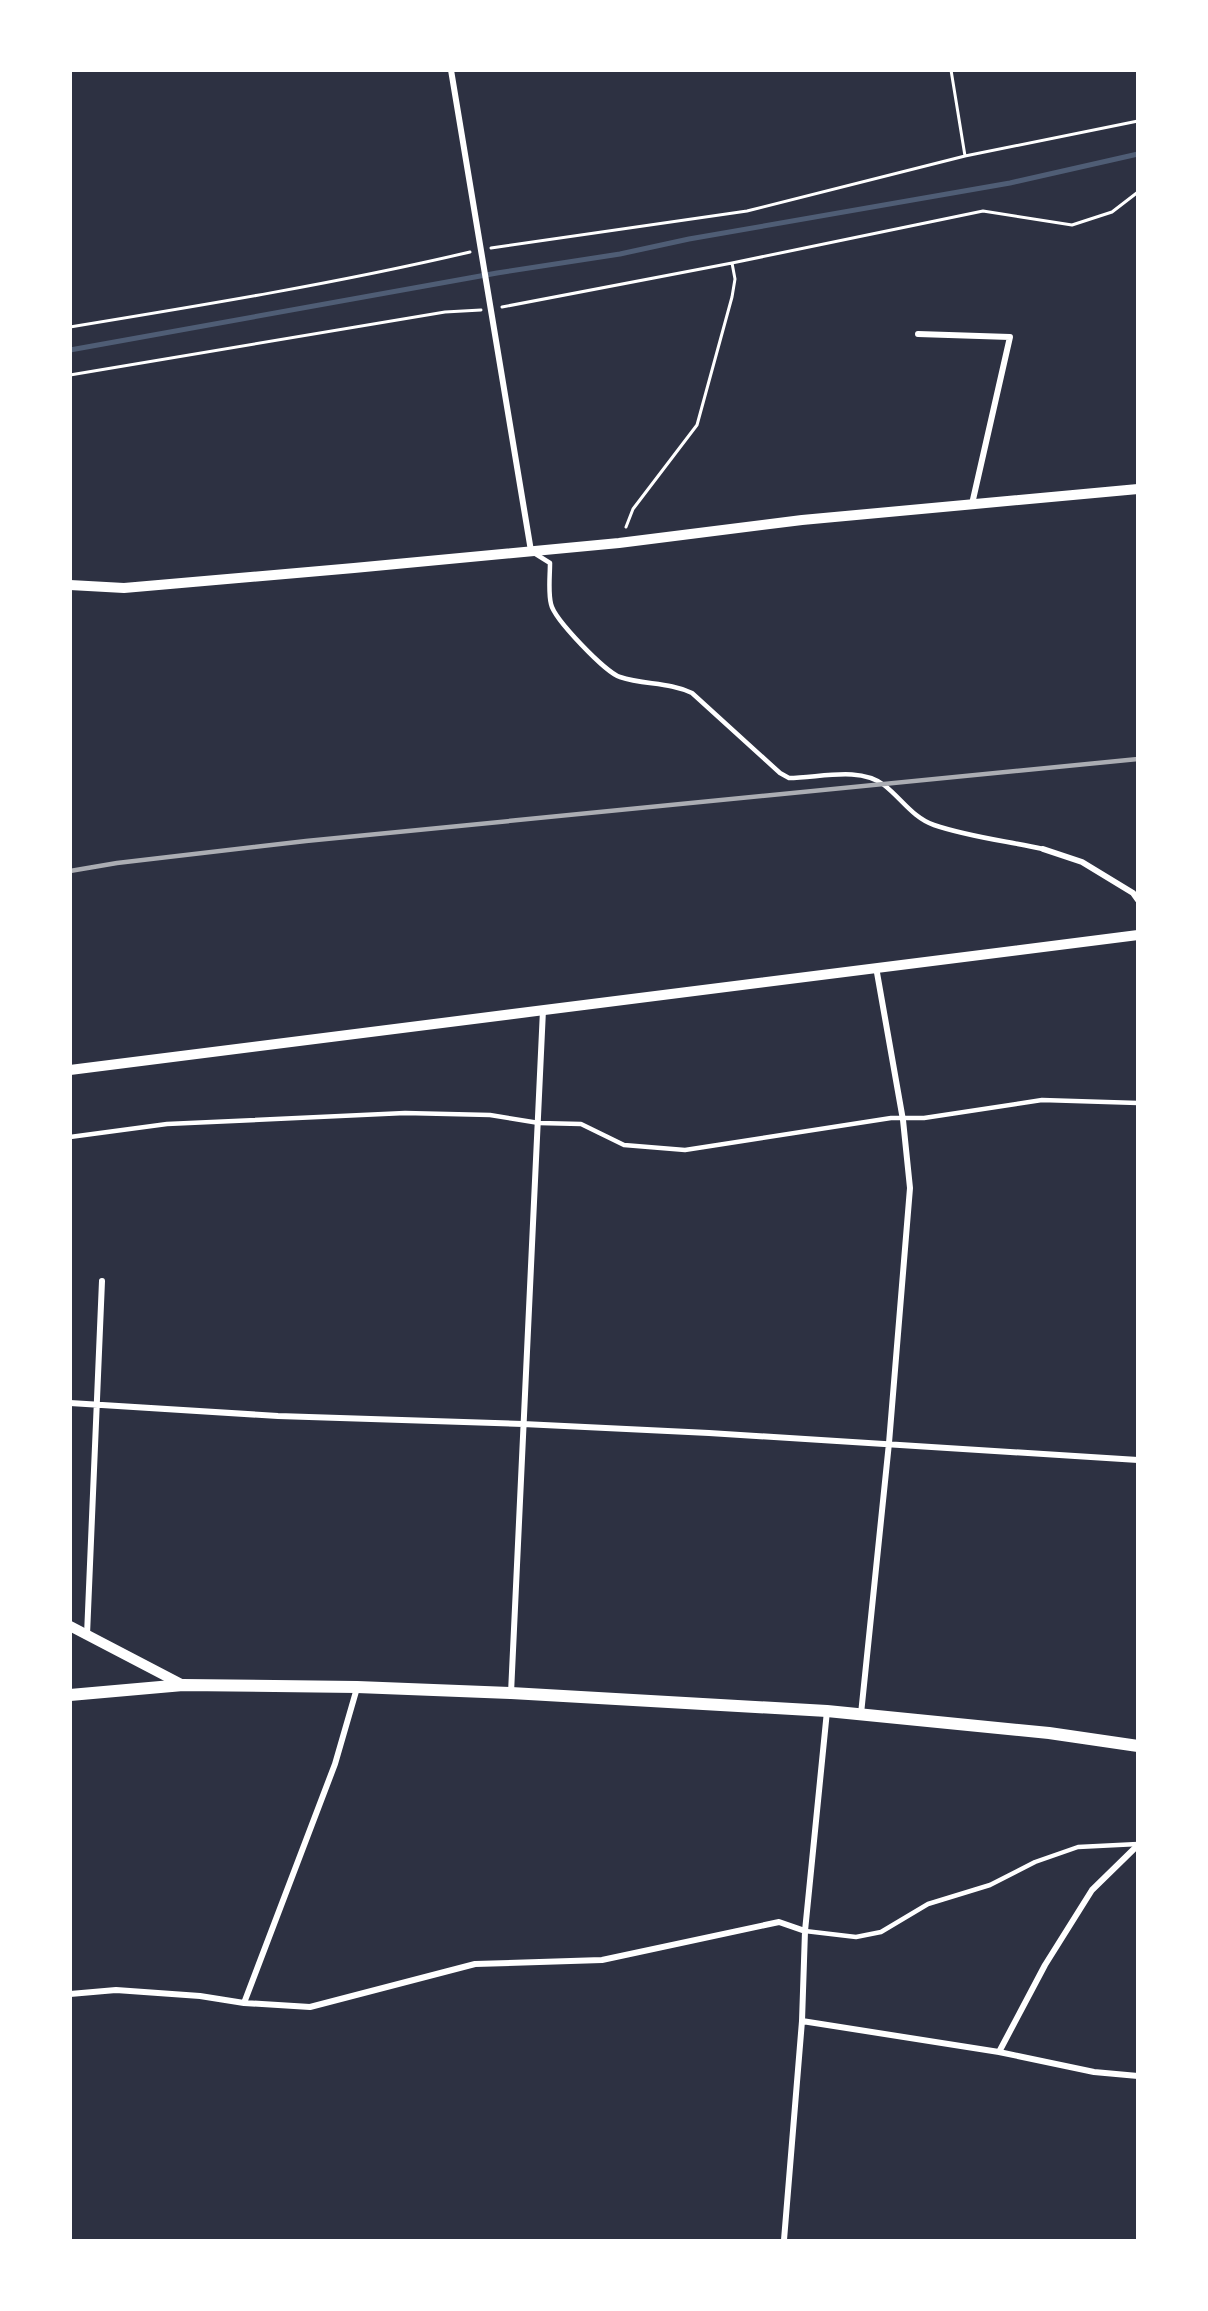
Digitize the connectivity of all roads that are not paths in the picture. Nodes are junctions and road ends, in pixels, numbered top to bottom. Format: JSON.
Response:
{"nodes":[{"id":1,"x":451,"y":70,"type":"edge"},
{"id":2,"x":918,"y":334,"type":"dead end"},
{"id":3,"x":1137,"y":489,"type":"edge"},
{"id":4,"x":972,"y":504,"type":"junction"},
{"id":5,"x":531,"y":551,"type":"junction"},
{"id":6,"x":70,"y":585,"type":"edge"},
{"id":7,"x":1043,"y":849,"type":"joint"},
{"id":8,"x":1137,"y":900,"type":"edge"},
{"id":9,"x":1137,"y":935,"type":"edge"},
{"id":10,"x":876,"y":967,"type":"junction"},
{"id":11,"x":543,"y":1010,"type":"junction"},
{"id":12,"x":70,"y":1070,"type":"edge"},
{"id":13,"x":1137,"y":1102,"type":"edge"},
{"id":14,"x":903,"y":1120,"type":"junction"},
{"id":15,"x":539,"y":1123,"type":"junction"},
{"id":16,"x":70,"y":1137,"type":"edge"},
{"id":17,"x":102,"y":1281,"type":"dead end"},
{"id":18,"x":70,"y":1403,"type":"edge"},
{"id":19,"x":97,"y":1405,"type":"junction"},
{"id":20,"x":523,"y":1424,"type":"junction"},
{"id":21,"x":889,"y":1443,"type":"junction"},
{"id":22,"x":1137,"y":1460,"type":"edge"},
{"id":23,"x":70,"y":1626,"type":"edge"},
{"id":24,"x":87,"y":1635,"type":"junction"},
{"id":25,"x":183,"y":1685,"type":"junction"},
{"id":26,"x":357,"y":1687,"type":"junction"},
{"id":27,"x":511,"y":1693,"type":"junction"},
{"id":28,"x":70,"y":1695,"type":"edge"},
{"id":29,"x":827,"y":1711,"type":"junction"},
{"id":30,"x":861,"y":1714,"type":"junction"},
{"id":31,"x":1137,"y":1746,"type":"edge"},
{"id":32,"x":1137,"y":1844,"type":"edge"},
{"id":33,"x":805,"y":1930,"type":"junction"},
{"id":34,"x":70,"y":1994,"type":"edge"},
{"id":35,"x":244,"y":2003,"type":"junction"},
{"id":36,"x":802,"y":2021,"type":"junction"},
{"id":37,"x":999,"y":2052,"type":"junction"},
{"id":38,"x":1137,"y":2076,"type":"edge"},
{"id":39,"x":784,"y":2241,"type":"edge"}],
"edges":[{"from":1,"to":5,"type":"street"},
{"from":2,"to":4,"type":"street"},
{"from":3,"to":4,"type":"street"},
{"from":4,"to":5,"type":"street"},
{"from":5,"to":6,"type":"street"},
{"from":5,"to":7,"type":"lane"},
{"from":7,"to":8,"type":"street"},
{"from":9,"to":10,"type":"street"},
{"from":10,"to":11,"type":"street"},
{"from":10,"to":14,"type":"street"},
{"from":11,"to":12,"type":"street"},
{"from":11,"to":15,"type":"street"},
{"from":13,"to":14,"type":"lane"},
{"from":14,"to":15,"type":"lane"},
{"from":14,"to":21,"type":"street"},
{"from":15,"to":16,"type":"lane"},
{"from":15,"to":20,"type":"street"},
{"from":17,"to":19,"type":"street"},
{"from":18,"to":19,"type":"street"},
{"from":19,"to":20,"type":"street"},
{"from":19,"to":24,"type":"street"},
{"from":20,"to":21,"type":"street"},
{"from":20,"to":27,"type":"street"},
{"from":21,"to":22,"type":"street"},
{"from":21,"to":30,"type":"street"},
{"from":23,"to":24,"type":"street"},
{"from":24,"to":25,"type":"street"},
{"from":25,"to":26,"type":"main road"},
{"from":25,"to":28,"type":"main road"},
{"from":26,"to":27,"type":"main road"},
{"from":26,"to":35,"type":"street"},
{"from":27,"to":29,"type":"main road"},
{"from":29,"to":30,"type":"main road"},
{"from":29,"to":33,"type":"street"},
{"from":30,"to":31,"type":"main road"},
{"from":32,"to":33,"type":"lane"},
{"from":32,"to":37,"type":"street"},
{"from":33,"to":35,"type":"street"},
{"from":33,"to":36,"type":"street"},
{"from":34,"to":35,"type":"street"},
{"from":36,"to":37,"type":"street"},
{"from":36,"to":39,"type":"street"},
{"from":37,"to":38,"type":"street"}]}
